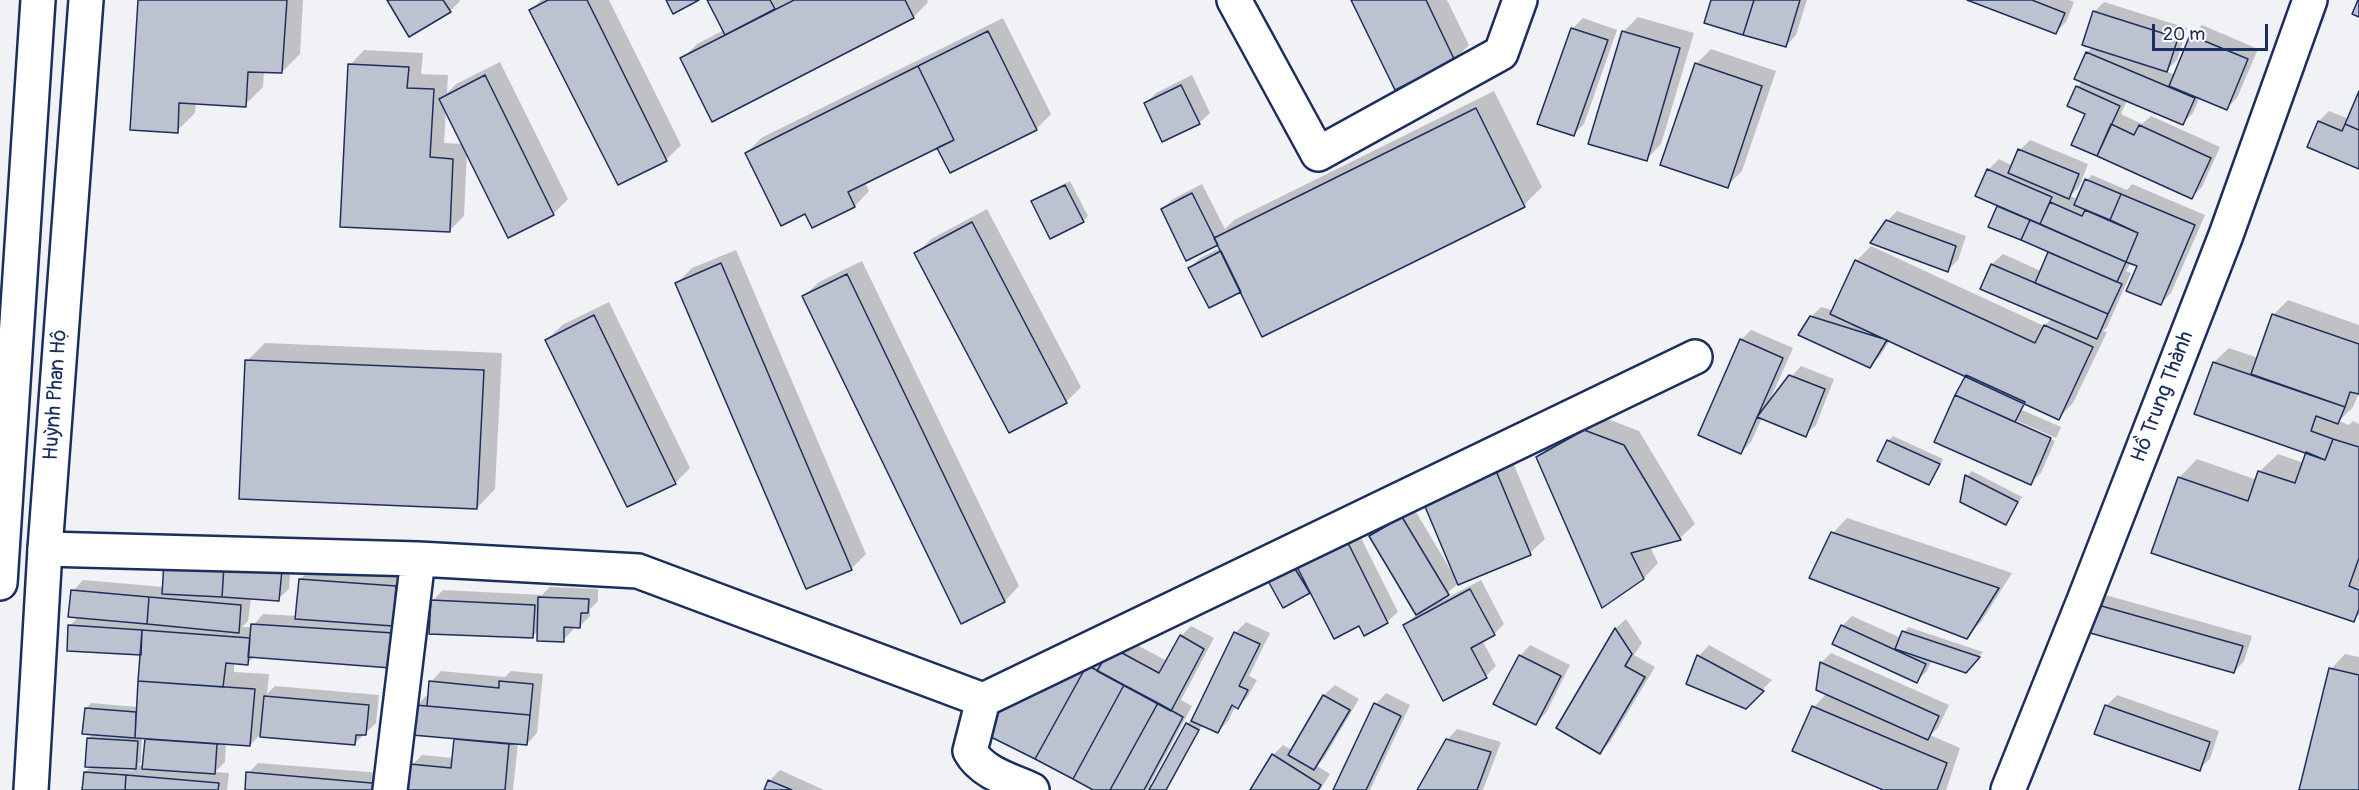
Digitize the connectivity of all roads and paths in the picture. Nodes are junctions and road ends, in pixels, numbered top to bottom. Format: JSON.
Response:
{"nodes":[{"id":1,"x":38,"y":0,"type":"edge"},
{"id":2,"x":86,"y":0,"type":"edge"},
{"id":3,"x":1234,"y":0,"type":"edge"},
{"id":4,"x":1520,"y":0,"type":"edge"},
{"id":5,"x":2310,"y":0,"type":"edge"},
{"id":6,"x":1695,"y":357,"type":"dead end"},
{"id":7,"x":45,"y":549,"type":"junction"},
{"id":8,"x":418,"y":559,"type":"junction"},
{"id":9,"x":0,"y":583,"type":"edge"},
{"id":10,"x":983,"y":700,"type":"junction"},
{"id":11,"x":31,"y":790,"type":"edge"},
{"id":12,"x":390,"y":790,"type":"edge"},
{"id":13,"x":1032,"y":790,"type":"edge"},
{"id":14,"x":2008,"y":790,"type":"edge"}],
"edges":[{"from":1,"to":9,"type":"street","name":"Huỳnh Phan Hộ"},
{"from":2,"to":7,"type":"street","name":"Huỳnh Phan Hộ"},
{"from":3,"to":4,"type":"street"},
{"from":5,"to":14,"type":"street","name":"Hồ Trung Thành"},
{"from":6,"to":10,"type":"street"},
{"from":7,"to":8,"type":"street"},
{"from":7,"to":11,"type":"street","name":"Huỳnh Phan Hộ"},
{"from":8,"to":10,"type":"street"},
{"from":8,"to":12,"type":"street"},
{"from":10,"to":13,"type":"street"}]}
